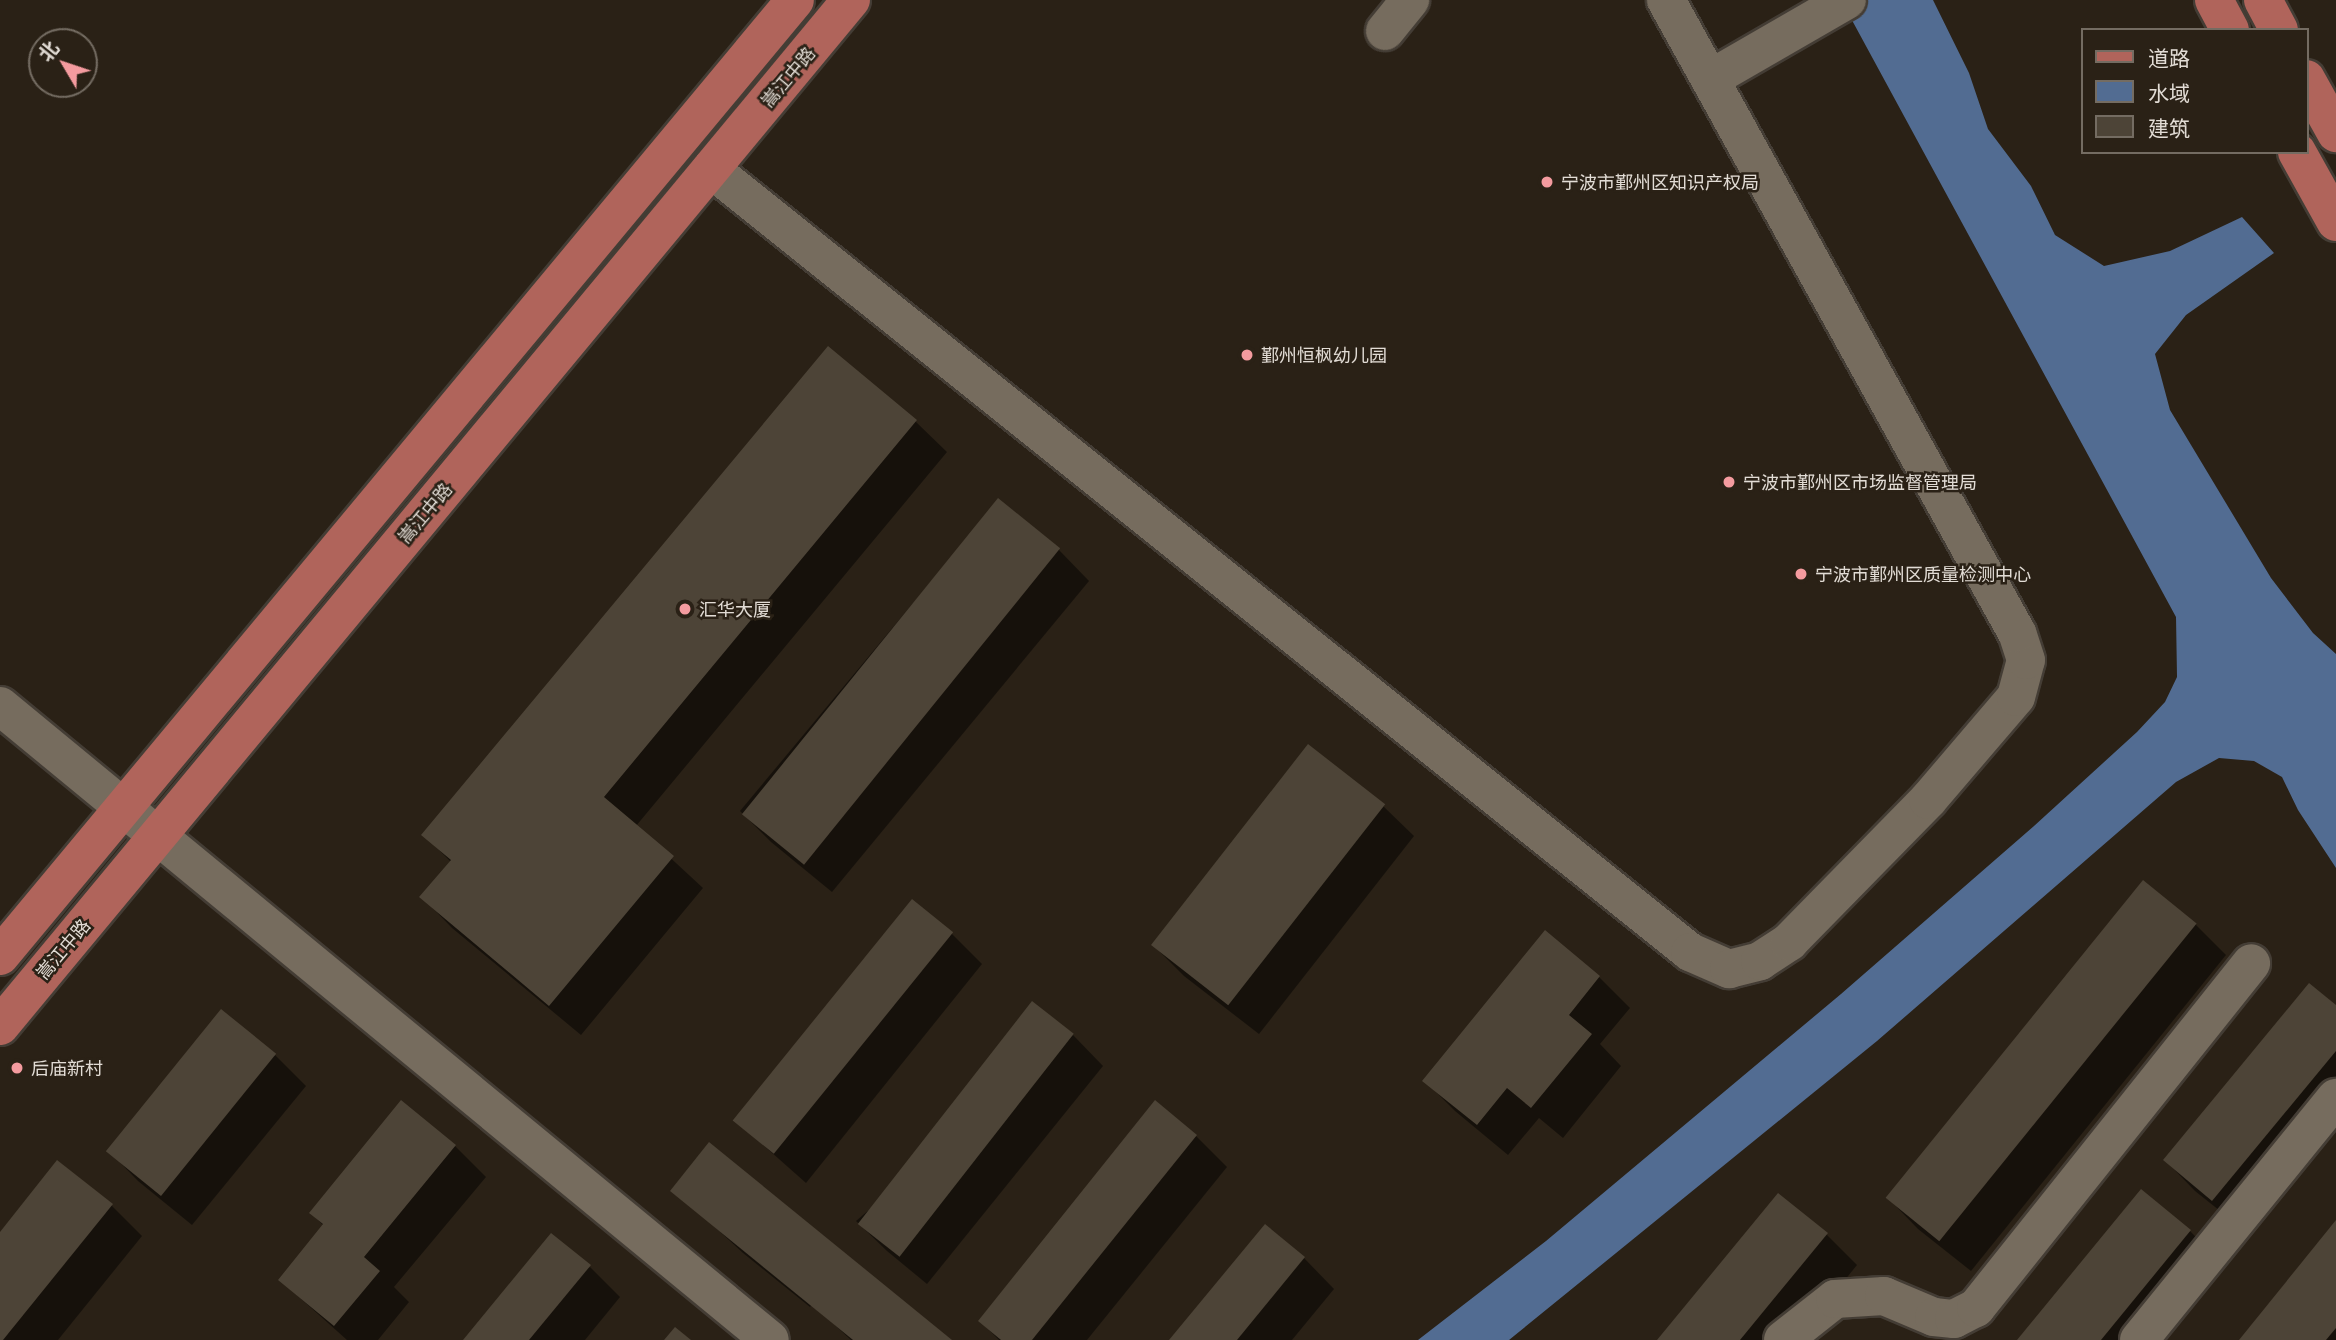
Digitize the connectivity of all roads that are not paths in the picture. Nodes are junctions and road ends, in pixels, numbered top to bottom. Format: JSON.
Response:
{"nodes":[{"id":1,"x":794,"y":0,"type":"edge"},
{"id":2,"x":851,"y":0,"type":"edge"},
{"id":3,"x":1410,"y":0,"type":"edge"},
{"id":4,"x":1666,"y":0,"type":"edge"},
{"id":5,"x":1847,"y":0,"type":"edge"},
{"id":6,"x":2214,"y":0,"type":"edge"},
{"id":7,"x":2263,"y":0,"type":"edge"},
{"id":8,"x":2229,"y":28,"type":"edge"},
{"id":9,"x":2278,"y":28,"type":"edge"},
{"id":10,"x":1385,"y":31,"type":"dead end"},
{"id":11,"x":1710,"y":79,"type":"junction"},
{"id":12,"x":2308,"y":83,"type":"edge"},
{"id":13,"x":2336,"y":134,"type":"edge"},
{"id":14,"x":2298,"y":154,"type":"edge"},
{"id":15,"x":711,"y":169,"type":"junction"},
{"id":16,"x":2336,"y":222,"type":"edge"},
{"id":17,"x":0,"y":706,"type":"edge"},
{"id":18,"x":123,"y":806,"type":"junction"},
{"id":19,"x":158,"y":835,"type":"junction"},
{"id":20,"x":0,"y":956,"type":"edge"},
{"id":21,"x":2251,"y":962,"type":"dead end"},
{"id":22,"x":0,"y":1026,"type":"edge"},
{"id":23,"x":2336,"y":1098,"type":"edge"},
{"id":24,"x":1944,"y":1328,"type":"edge"},
{"id":25,"x":770,"y":1340,"type":"edge"},
{"id":26,"x":1783,"y":1340,"type":"edge"},
{"id":27,"x":2139,"y":1340,"type":"edge"}],
"edges":[{"from":1,"to":18,"type":"main road"},
{"from":2,"to":15,"type":"main road","name":"嵩江中路"},
{"from":3,"to":10,"type":"street"},
{"from":4,"to":11,"type":"street"},
{"from":5,"to":11,"type":"street"},
{"from":6,"to":8,"type":"main road"},
{"from":7,"to":9,"type":"main road"},
{"from":11,"to":15,"type":"street"},
{"from":12,"to":13,"type":"main road"},
{"from":14,"to":16,"type":"main road"},
{"from":15,"to":19,"type":"main road","name":"嵩江中路"},
{"from":17,"to":18,"type":"street"},
{"from":18,"to":19,"type":"street"},
{"from":18,"to":20,"type":"main road"},
{"from":19,"to":22,"type":"main road","name":"嵩江中路"},
{"from":19,"to":25,"type":"street"},
{"from":21,"to":24,"type":"street"},
{"from":23,"to":27,"type":"street"},
{"from":24,"to":26,"type":"street"}]}
